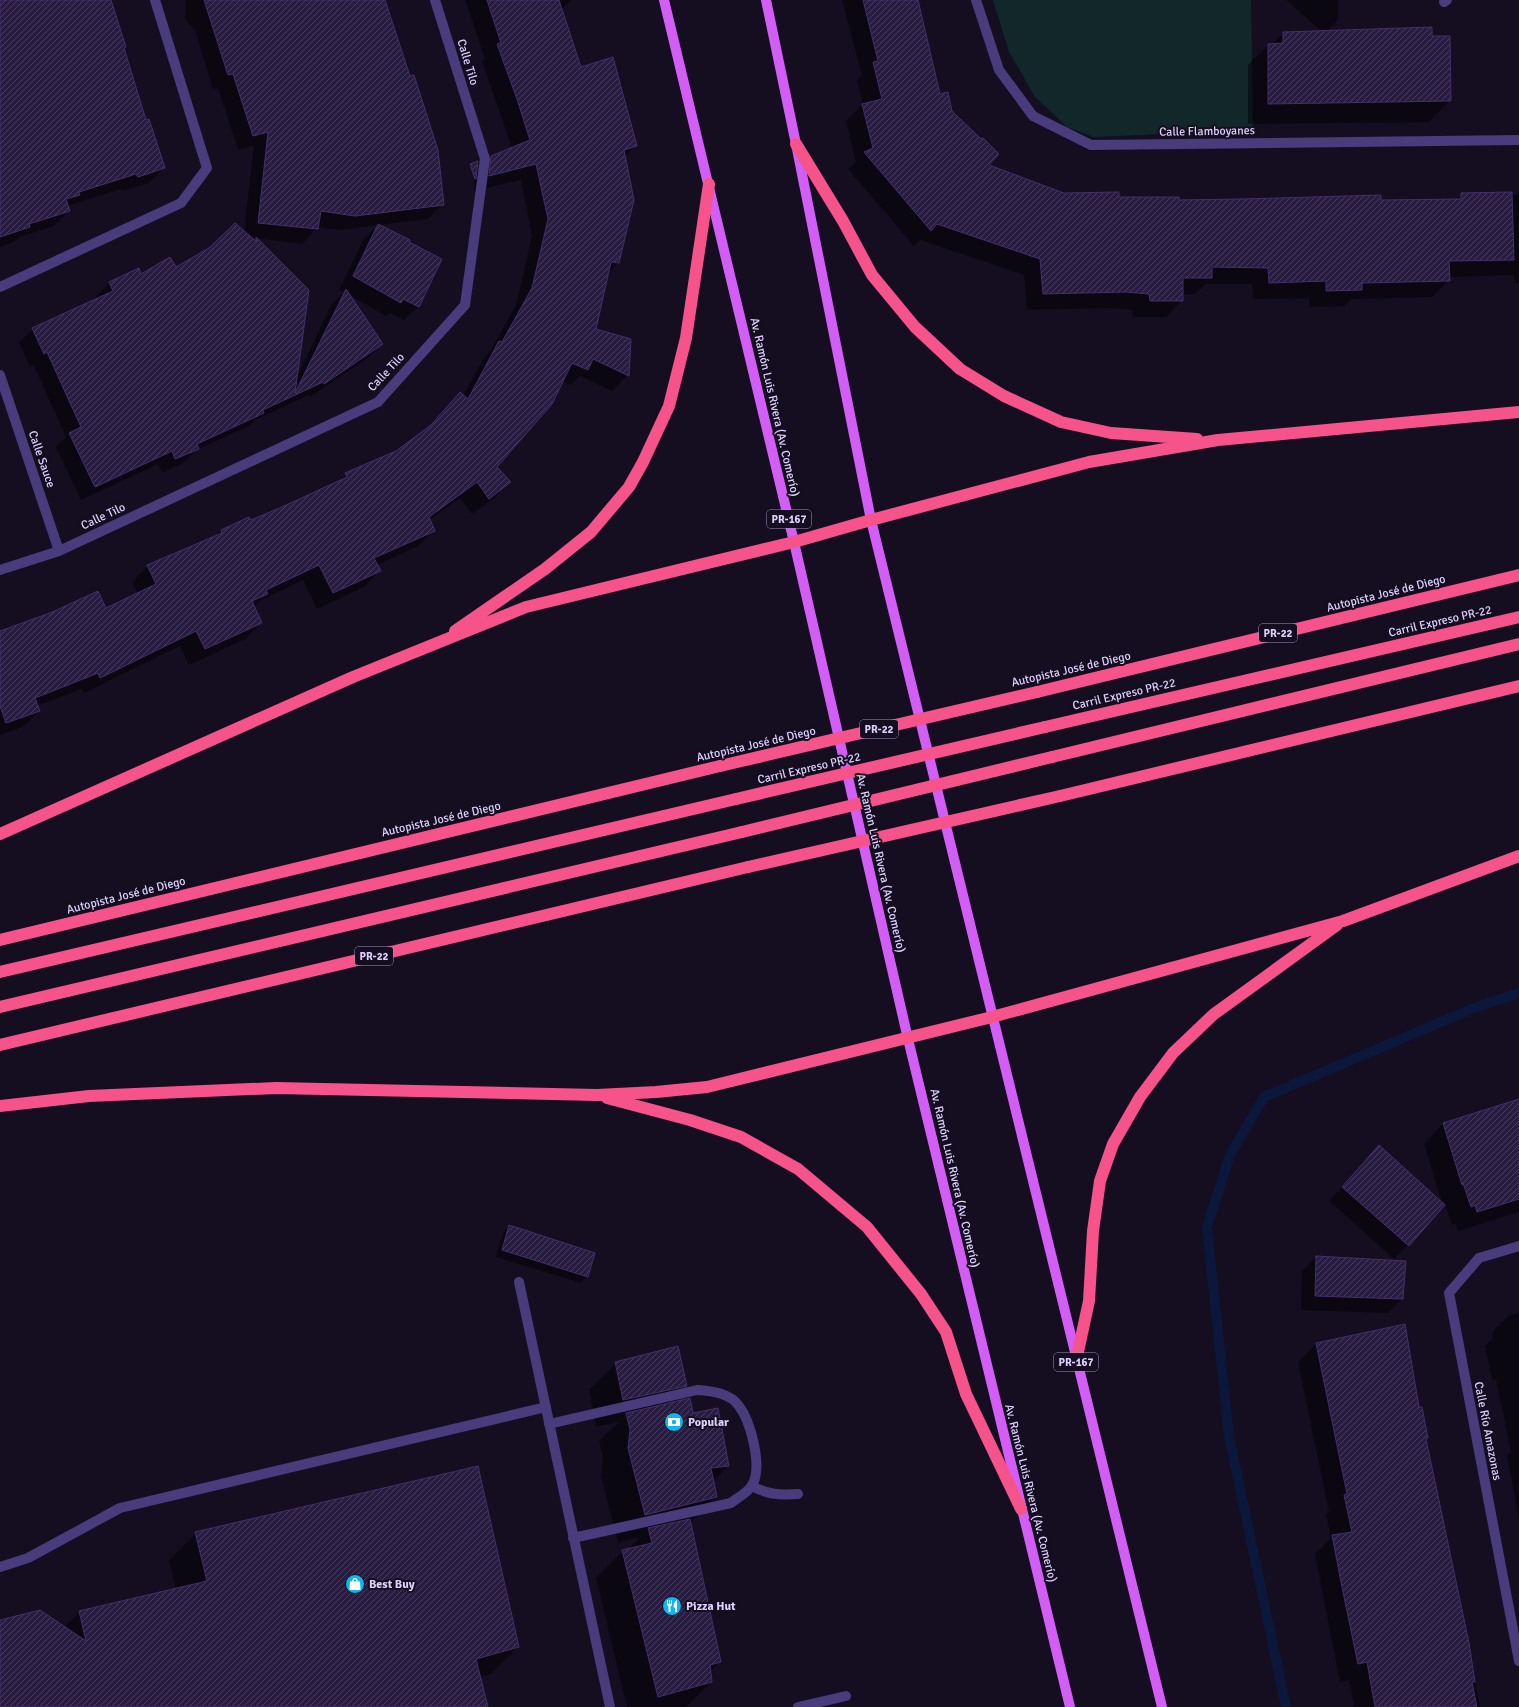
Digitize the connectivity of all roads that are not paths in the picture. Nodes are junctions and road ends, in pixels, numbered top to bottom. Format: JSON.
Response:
{"nodes":[{"id":1,"x":155,"y":0,"type":"edge"},
{"id":2,"x":435,"y":0,"type":"edge"},
{"id":3,"x":664,"y":0,"type":"edge"},
{"id":4,"x":766,"y":0,"type":"edge"},
{"id":5,"x":976,"y":0,"type":"edge"},
{"id":6,"x":1519,"y":140,"type":"edge"},
{"id":7,"x":796,"y":144,"type":"junction"},
{"id":8,"x":709,"y":184,"type":"junction"},
{"id":9,"x":0,"y":287,"type":"edge"},
{"id":10,"x":0,"y":375,"type":"edge"},
{"id":11,"x":1519,"y":412,"type":"edge"},
{"id":12,"x":1218,"y":440,"type":"junction"},
{"id":13,"x":871,"y":520,"type":"junction"},
{"id":14,"x":794,"y":542,"type":"junction"},
{"id":15,"x":59,"y":551,"type":"junction"},
{"id":16,"x":0,"y":570,"type":"edge"},
{"id":17,"x":1519,"y":575,"type":"edge"},
{"id":18,"x":1519,"y":617,"type":"edge"},
{"id":19,"x":436,"y":644,"type":"junction"},
{"id":20,"x":1519,"y":644,"type":"edge"},
{"id":21,"x":1519,"y":686,"type":"edge"},
{"id":22,"x":0,"y":834,"type":"edge"},
{"id":23,"x":1519,"y":856,"type":"edge"},
{"id":24,"x":1343,"y":921,"type":"junction"},
{"id":25,"x":0,"y":940,"type":"edge"},
{"id":26,"x":0,"y":972,"type":"edge"},
{"id":27,"x":0,"y":1007,"type":"edge"},
{"id":28,"x":992,"y":1017,"type":"junction"},
{"id":29,"x":908,"y":1039,"type":"junction"},
{"id":30,"x":0,"y":1045,"type":"edge"},
{"id":31,"x":597,"y":1095,"type":"junction"},
{"id":32,"x":0,"y":1106,"type":"edge"},
{"id":33,"x":1519,"y":1246,"type":"edge"},
{"id":34,"x":519,"y":1282,"type":"dead end"},
{"id":35,"x":1076,"y":1361,"type":"junction"},
{"id":36,"x":546,"y":1407,"type":"junction"},
{"id":37,"x":549,"y":1424,"type":"junction"},
{"id":38,"x":752,"y":1486,"type":"junction"},
{"id":39,"x":798,"y":1494,"type":"dead end"},
{"id":40,"x":1021,"y":1509,"type":"junction"},
{"id":41,"x":573,"y":1538,"type":"junction"},
{"id":42,"x":0,"y":1567,"type":"edge"},
{"id":43,"x":1519,"y":1660,"type":"edge"},
{"id":44,"x":846,"y":1696,"type":"dead end"},
{"id":45,"x":610,"y":1707,"type":"edge"},
{"id":46,"x":798,"y":1707,"type":"edge"},
{"id":47,"x":1070,"y":1707,"type":"edge"},
{"id":48,"x":1162,"y":1707,"type":"edge"}],
"edges":[{"from":1,"to":9,"type":"street"},
{"from":2,"to":15,"type":"street","name":"Calle Tilo"},
{"from":3,"to":8,"type":"main road","name":"Av. Ramón Luis Rivera (Av. Comerío)","number":"PR-167"},
{"from":4,"to":7,"type":"main road","number":"PR-167"},
{"from":5,"to":6,"type":"street","name":"Calle Flamboyanes"},
{"from":7,"to":12,"type":"highway"},
{"from":7,"to":13,"type":"main road","number":"PR-167"},
{"from":8,"to":14,"type":"main road","name":"Av. Ramón Luis Rivera (Av. Comerío)","number":"PR-167"},
{"from":8,"to":19,"type":"highway"},
{"from":10,"to":15,"type":"street","name":"Calle Sauce"},
{"from":11,"to":12,"type":"highway"},
{"from":12,"to":13,"type":"highway"},
{"from":13,"to":14,"type":"highway"},
{"from":13,"to":28,"type":"main road","number":"PR-167"},
{"from":14,"to":19,"type":"highway"},
{"from":14,"to":29,"type":"main road","name":"Av. Ramón Luis Rivera (Av. Comerío)","number":"PR-167"},
{"from":15,"to":16,"type":"street","name":"Calle Tilo"},
{"from":17,"to":25,"type":"highway","name":"Autopista José de Diego","number":"PR-22","bridge":true},
{"from":18,"to":26,"type":"highway","name":"Carril Expreso PR-22","bridge":true},
{"from":19,"to":22,"type":"highway"},
{"from":20,"to":27,"type":"highway","bridge":true},
{"from":21,"to":30,"type":"highway","number":"PR-22","bridge":true},
{"from":23,"to":24,"type":"highway"},
{"from":24,"to":28,"type":"highway"},
{"from":24,"to":35,"type":"highway"},
{"from":28,"to":29,"type":"highway"},
{"from":28,"to":35,"type":"main road","number":"PR-167"},
{"from":29,"to":31,"type":"highway"},
{"from":29,"to":40,"type":"main road","name":"Av. Ramón Luis Rivera (Av. Comerío)","number":"PR-167"},
{"from":31,"to":32,"type":"highway"},
{"from":31,"to":40,"type":"highway"},
{"from":33,"to":43,"type":"street","name":"Calle Río Amazonas"},
{"from":34,"to":36,"type":"street"},
{"from":35,"to":48,"type":"main road","number":"PR-167"},
{"from":36,"to":37,"type":"street"},
{"from":36,"to":42,"type":"street"},
{"from":37,"to":38,"type":"street"},
{"from":37,"to":41,"type":"street"},
{"from":38,"to":39,"type":"street"},
{"from":38,"to":41,"type":"street"},
{"from":40,"to":47,"type":"main road","name":"Av. Ramón Luis Rivera (Av. Comerío)","number":"PR-167"},
{"from":41,"to":45,"type":"street"},
{"from":44,"to":46,"type":"street"}]}
